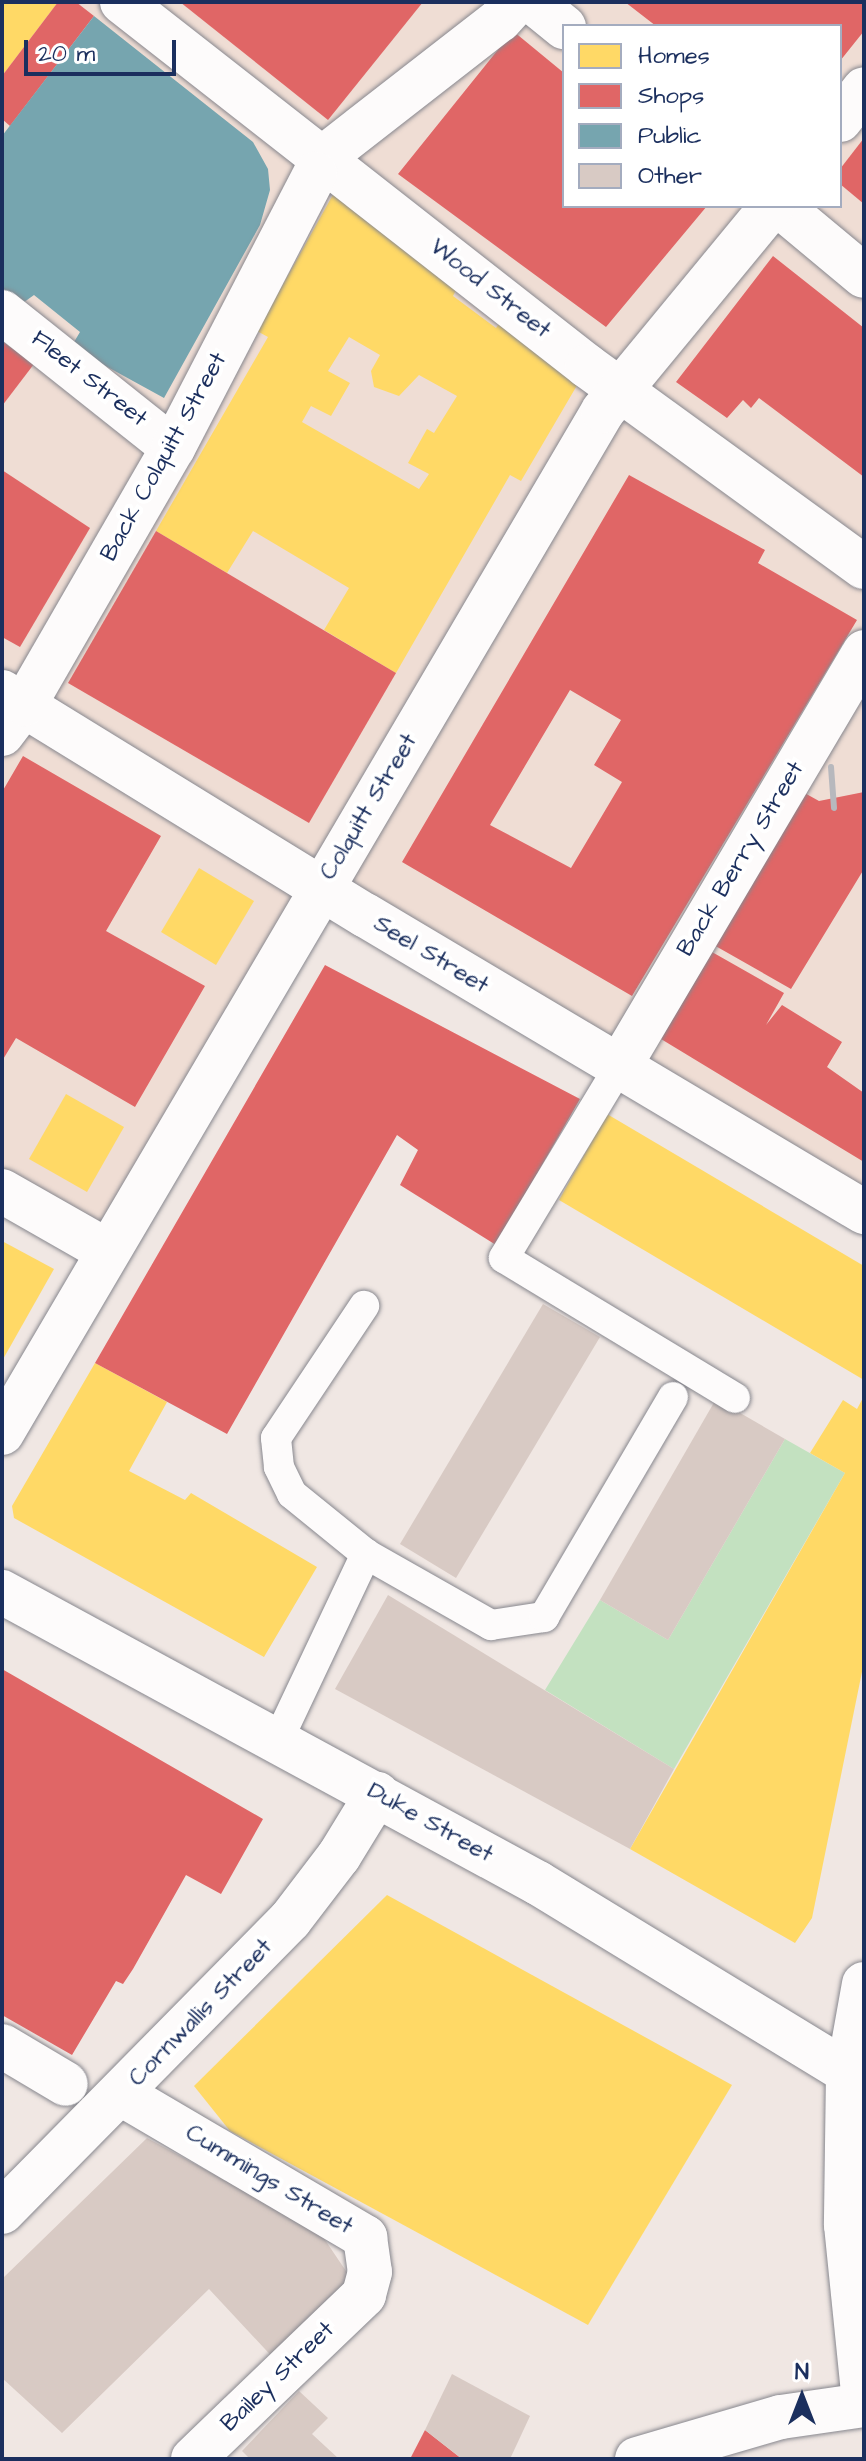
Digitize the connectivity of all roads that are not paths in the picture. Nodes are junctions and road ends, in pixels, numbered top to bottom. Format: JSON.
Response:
{"nodes":[{"id":1,"x":122,"y":2,"type":"edge"},
{"id":2,"x":516,"y":2,"type":"edge"},
{"id":3,"x":533,"y":2,"type":"edge"},
{"id":4,"x":562,"y":25,"type":"edge"},
{"id":5,"x":864,"y":89,"type":"edge"},
{"id":6,"x":842,"y":117,"type":"edge"},
{"id":7,"x":770,"y":208,"type":"edge"},
{"id":8,"x":782,"y":208,"type":"edge"},
{"id":9,"x":864,"y":276,"type":"edge"},
{"id":10,"x":2,"y":312,"type":"edge"},
{"id":11,"x":621,"y":391,"type":"junction"},
{"id":12,"x":173,"y":448,"type":"junction"},
{"id":13,"x":864,"y":567,"type":"edge"},
{"id":14,"x":864,"y":652,"type":"edge"},
{"id":15,"x":10,"y":710,"type":"edge"},
{"id":16,"x":321,"y":889,"type":"junction"},
{"id":17,"x":619,"y":1067,"type":"junction"},
{"id":18,"x":2,"y":1191,"type":"edge"},
{"id":19,"x":864,"y":1212,"type":"edge"},
{"id":20,"x":107,"y":1251,"type":"junction"},
{"id":21,"x":364,"y":1306,"type":"dead end"},
{"id":22,"x":673,"y":1397,"type":"dead end"},
{"id":23,"x":735,"y":1398,"type":"dead end"},
{"id":24,"x":2,"y":1433,"type":"edge"},
{"id":25,"x":366,"y":1554,"type":"junction"},
{"id":26,"x":2,"y":1592,"type":"edge"},
{"id":27,"x":279,"y":1738,"type":"junction"},
{"id":28,"x":377,"y":1794,"type":"junction"},
{"id":29,"x":864,"y":1984,"type":"edge"},
{"id":30,"x":2,"y":2046,"type":"edge"},
{"id":31,"x":856,"y":2078,"type":"edge"},
{"id":32,"x":66,"y":2084,"type":"dead end"},
{"id":33,"x":123,"y":2095,"type":"junction"},
{"id":34,"x":2,"y":2212,"type":"edge"},
{"id":35,"x":364,"y":2295,"type":"joint"},
{"id":36,"x":864,"y":2403,"type":"edge"},
{"id":37,"x":641,"y":2456,"type":"edge"},
{"id":38,"x":193,"y":2459,"type":"edge"}],
"edges":[{"from":1,"to":11,"type":"street","name":"Wood Street"},
{"from":2,"to":12,"type":"street","name":"Back Colquitt Street"},
{"from":3,"to":4,"type":"street"},
{"from":5,"to":6,"type":"street"},
{"from":7,"to":11,"type":"street","name":"Colquitt Street"},
{"from":8,"to":9,"type":"street"},
{"from":10,"to":12,"type":"street","name":"Fleet Street"},
{"from":11,"to":13,"type":"street","name":"Wood Street"},
{"from":11,"to":16,"type":"street","name":"Colquitt Street"},
{"from":12,"to":15,"type":"street","name":"Back Colquitt Street"},
{"from":14,"to":17,"type":"street","name":"Back Berry Street"},
{"from":15,"to":16,"type":"street","name":"Seel Street"},
{"from":16,"to":17,"type":"street","name":"Seel Street"},
{"from":16,"to":20,"type":"street","name":"Colquitt Street"},
{"from":17,"to":19,"type":"street","name":"Seel Street"},
{"from":17,"to":23,"type":"lane"},
{"from":18,"to":20,"type":"street"},
{"from":20,"to":24,"type":"street","name":"Colquitt Street"},
{"from":21,"to":25,"type":"lane"},
{"from":22,"to":25,"type":"lane"},
{"from":25,"to":27,"type":"lane"},
{"from":26,"to":27,"type":"street","name":"Duke Street"},
{"from":27,"to":28,"type":"street","name":"Duke Street"},
{"from":28,"to":31,"type":"street","name":"Duke Street"},
{"from":28,"to":33,"type":"street","name":"Cornwallis Street"},
{"from":29,"to":31,"type":"street"},
{"from":30,"to":32,"type":"street"},
{"from":31,"to":36,"type":"street"},
{"from":33,"to":34,"type":"street","name":"Cornwallis Street"},
{"from":33,"to":35,"type":"street","name":"Cummings Street"},
{"from":35,"to":38,"type":"street","name":"Bailey Street"},
{"from":36,"to":37,"type":"street"}]}
